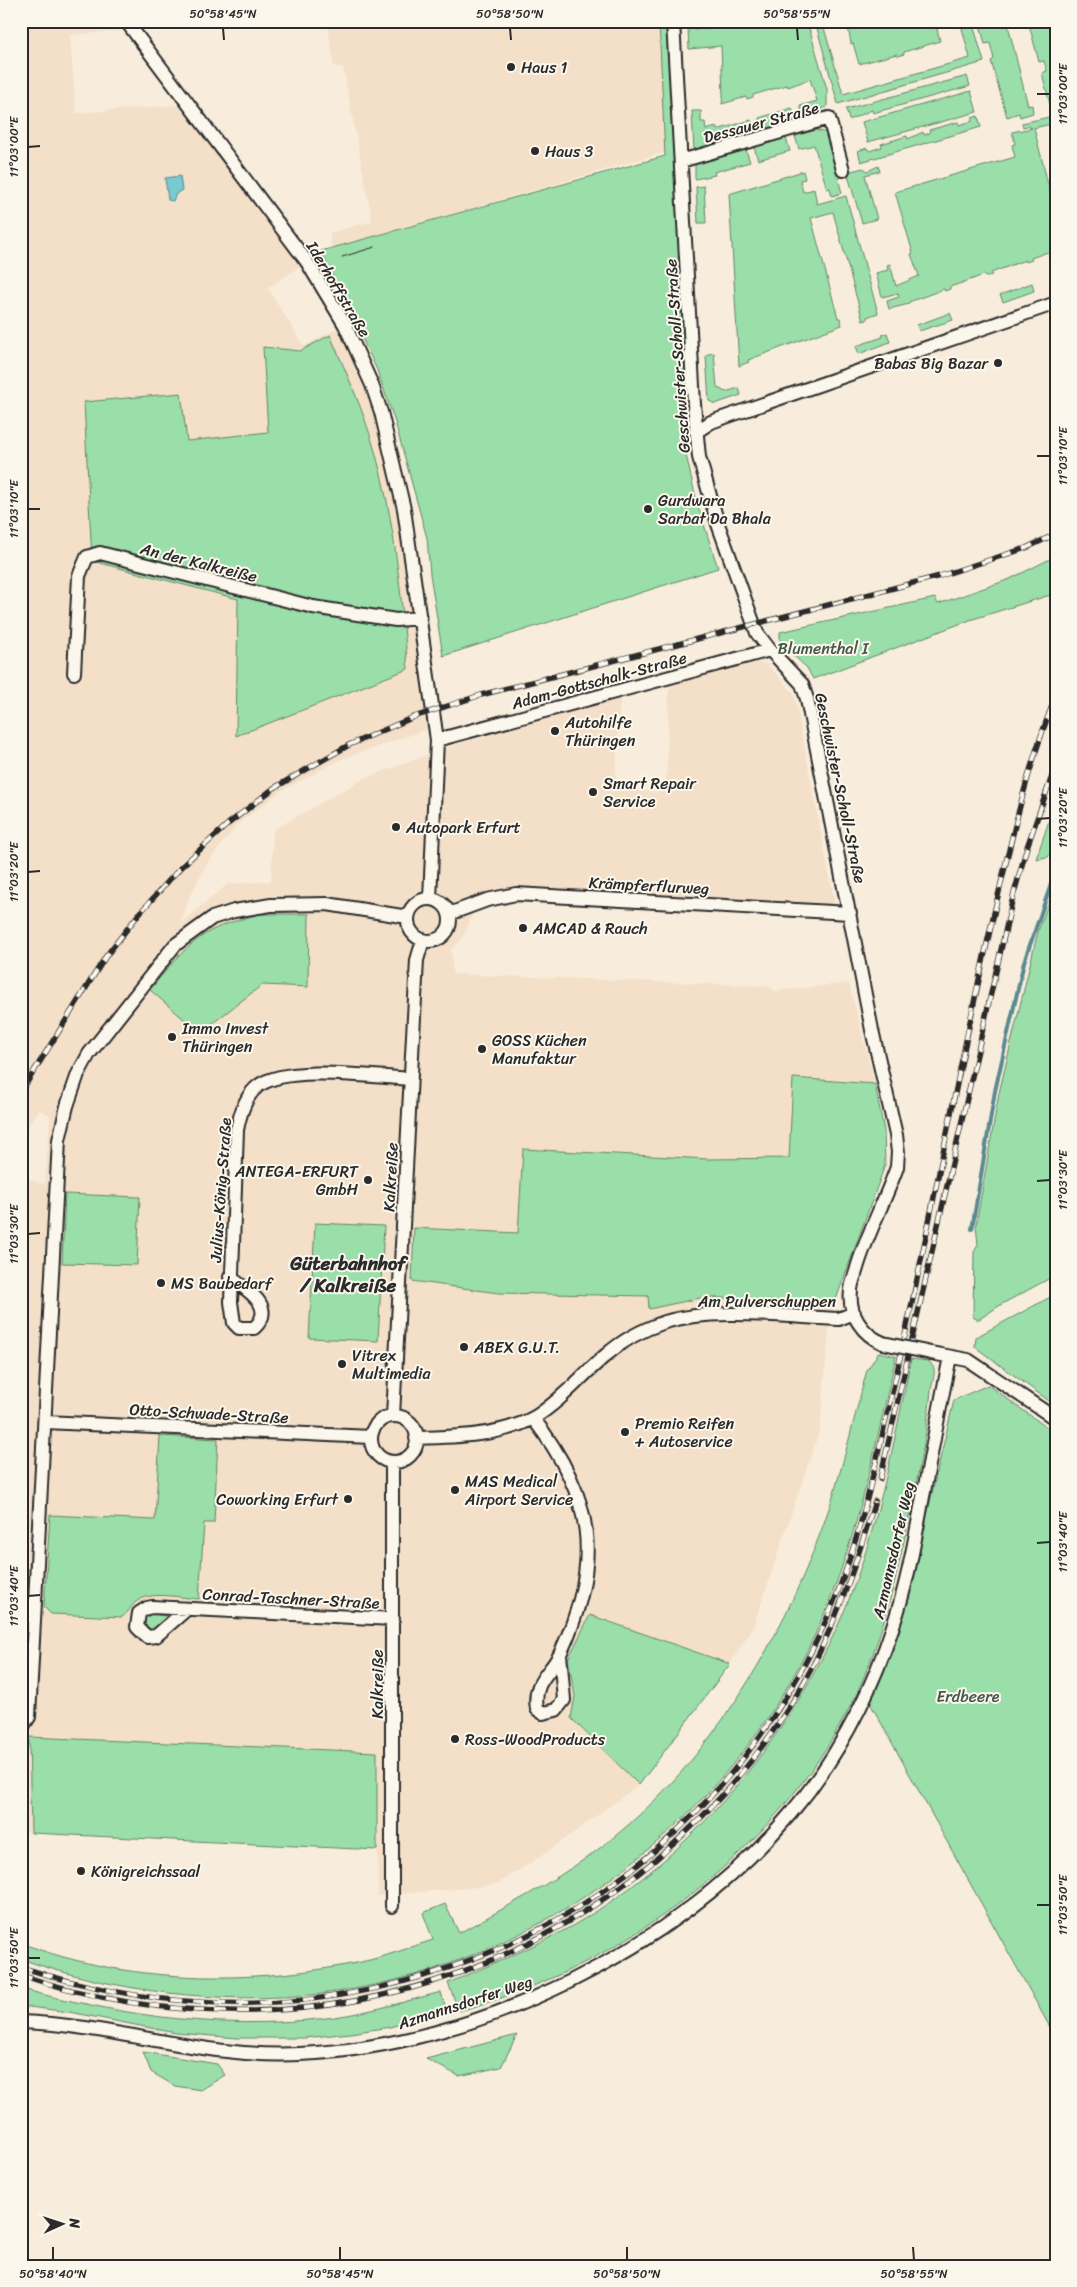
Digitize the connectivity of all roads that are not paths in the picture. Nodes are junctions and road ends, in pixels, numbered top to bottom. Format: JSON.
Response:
{"nodes":[{"id":1,"x":126,"y":21,"type":"edge"},
{"id":2,"x":673,"y":21,"type":"edge"},
{"id":3,"x":681,"y":161,"type":"junction"},
{"id":4,"x":843,"y":170,"type":"dead end"},
{"id":5,"x":1056,"y":303,"type":"edge"},
{"id":6,"x":696,"y":432,"type":"junction"},
{"id":7,"x":420,"y":618,"type":"junction"},
{"id":8,"x":770,"y":650,"type":"junction"},
{"id":9,"x":74,"y":673,"type":"dead end"},
{"id":10,"x":437,"y":740,"type":"junction"},
{"id":11,"x":430,"y":899,"type":"junction"},
{"id":12,"x":850,"y":913,"type":"junction"},
{"id":13,"x":449,"y":914,"type":"junction"},
{"id":14,"x":408,"y":917,"type":"junction"},
{"id":15,"x":423,"y":940,"type":"junction"},
{"id":16,"x":411,"y":1079,"type":"junction"},
{"id":17,"x":230,"y":1277,"type":"dead end"},
{"id":18,"x":854,"y":1313,"type":"junction"},
{"id":19,"x":950,"y":1357,"type":"junction"},
{"id":20,"x":394,"y":1416,"type":"junction"},
{"id":21,"x":533,"y":1418,"type":"junction"},
{"id":22,"x":1056,"y":1419,"type":"edge"},
{"id":23,"x":45,"y":1422,"type":"junction"},
{"id":24,"x":371,"y":1437,"type":"junction"},
{"id":25,"x":416,"y":1438,"type":"junction"},
{"id":26,"x":392,"y":1462,"type":"junction"},
{"id":27,"x":187,"y":1609,"type":"dead end"},
{"id":28,"x":393,"y":1620,"type":"junction"},
{"id":29,"x":560,"y":1654,"type":"dead end"},
{"id":30,"x":26,"y":1682,"type":"edge"},
{"id":31,"x":21,"y":1729,"type":"edge"},
{"id":32,"x":392,"y":1906,"type":"dead end"},
{"id":33,"x":21,"y":2022,"type":"edge"}],
"edges":[{"from":1,"to":7,"type":"street","name":"Iderhoffstraße"},
{"from":2,"to":3,"type":"street","name":"Geschwister-Scholl-Straße"},
{"from":3,"to":4,"type":"street","name":"Dessauer Straße"},
{"from":3,"to":6,"type":"street","name":"Geschwister-Scholl-Straße"},
{"from":5,"to":6,"type":"street"},
{"from":6,"to":8,"type":"street","name":"Geschwister-Scholl-Straße"},
{"from":7,"to":9,"type":"street","name":"An der Kalkreiße"},
{"from":7,"to":10,"type":"street","name":"Iderhoffstraße"},
{"from":8,"to":10,"type":"street","name":"Adam-Gottschalk-Straße"},
{"from":8,"to":12,"type":"street","name":"Geschwister-Scholl-Straße"},
{"from":10,"to":11,"type":"street"},
{"from":11,"to":13,"type":"street"},
{"from":11,"to":14,"type":"street"},
{"from":12,"to":13,"type":"street","name":"Krämpferflurweg"},
{"from":12,"to":18,"type":"street","name":"Geschwister-Scholl-Straße"},
{"from":13,"to":15,"type":"street"},
{"from":14,"to":15,"type":"street"},
{"from":14,"to":23,"type":"street"},
{"from":15,"to":16,"type":"street","name":"Kalkreiße"},
{"from":16,"to":17,"type":"street","name":"Julius-König-Straße"},
{"from":16,"to":20,"type":"street","name":"Kalkreiße"},
{"from":18,"to":19,"type":"street","name":"Geschwister-Scholl-Straße","bridge":true},
{"from":18,"to":21,"type":"street","name":"Am Pulverschuppen"},
{"from":19,"to":22,"type":"street","name":"Geschwister-Scholl-Straße"},
{"from":19,"to":33,"type":"street","name":"Azmannsdorfer Weg"},
{"from":20,"to":24,"type":"street"},
{"from":20,"to":25,"type":"street"},
{"from":21,"to":25,"type":"street","name":"Am Pulverschuppen"},
{"from":21,"to":29,"type":"street"},
{"from":23,"to":24,"type":"street","name":"Otto-Schwade-Straße"},
{"from":23,"to":30,"type":"street"},
{"from":24,"to":26,"type":"street"},
{"from":25,"to":26,"type":"street"},
{"from":26,"to":28,"type":"street","name":"Kalkreiße"},
{"from":27,"to":28,"type":"street","name":"Conrad-Taschner-Straße"},
{"from":28,"to":32,"type":"street","name":"Kalkreiße"},
{"from":30,"to":31,"type":"street"}]}
